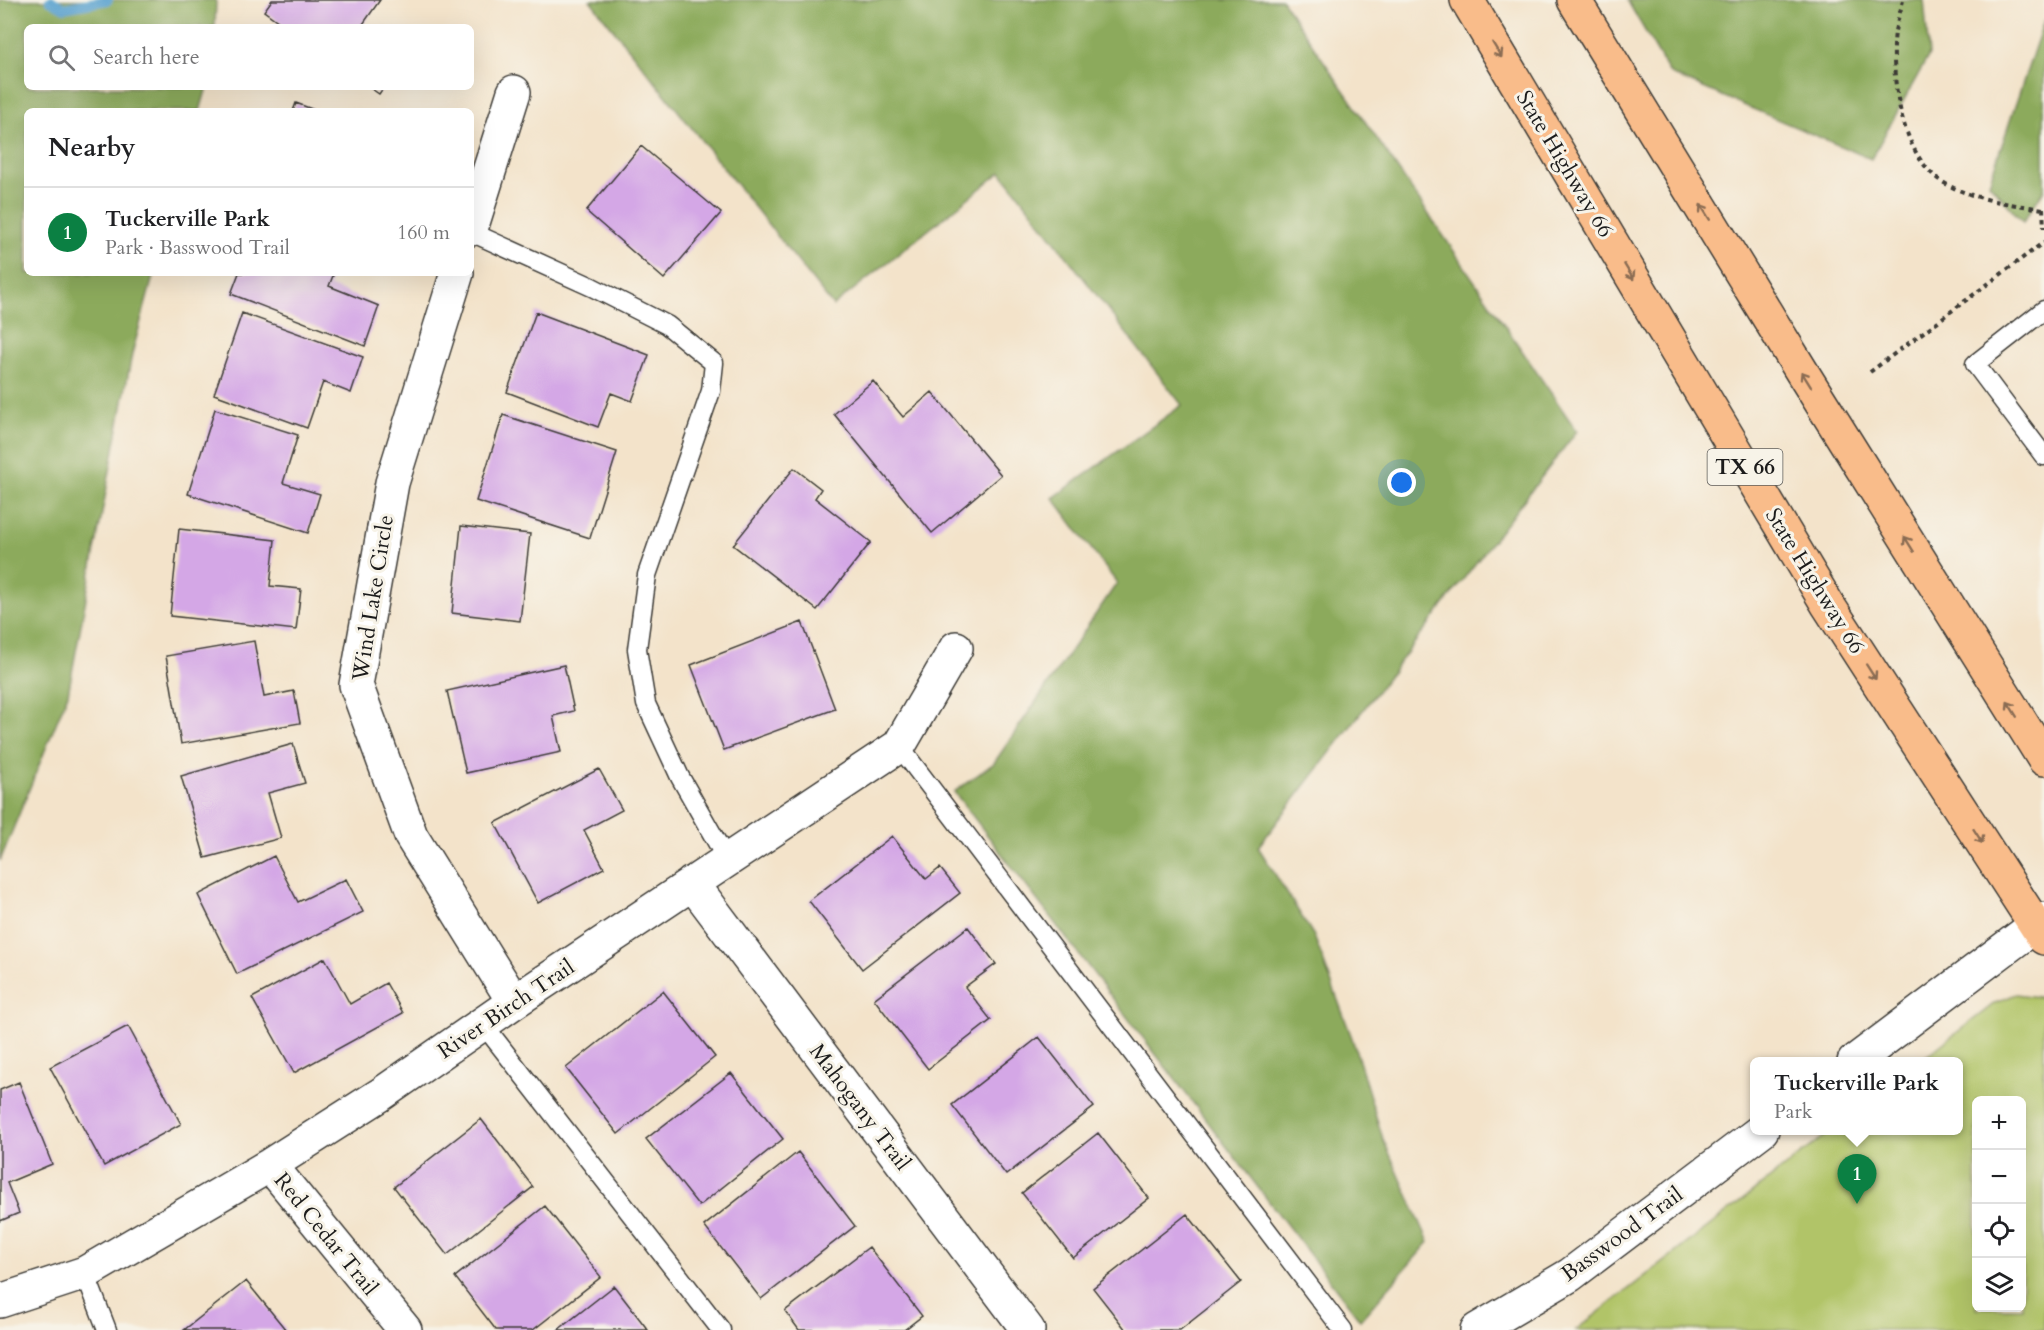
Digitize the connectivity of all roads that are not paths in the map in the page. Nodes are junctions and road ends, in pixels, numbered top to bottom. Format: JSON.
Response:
{"nodes":[{"id":1,"x":1467,"y":0,"type":"edge"},
{"id":2,"x":1574,"y":0,"type":"edge"},
{"id":3,"x":514,"y":92,"type":"dead end"},
{"id":4,"x":474,"y":221,"type":"edge"},
{"id":5,"x":474,"y":232,"type":"edge"},
{"id":6,"x":456,"y":276,"type":"edge"},
{"id":7,"x":2044,"y":310,"type":"edge"},
{"id":8,"x":2044,"y":456,"type":"edge"},
{"id":9,"x":956,"y":648,"type":"dead end"},
{"id":10,"x":899,"y":746,"type":"junction"},
{"id":11,"x":2044,"y":759,"type":"edge"},
{"id":12,"x":727,"y":860,"type":"junction"},
{"id":13,"x":692,"y":883,"type":"junction"},
{"id":14,"x":2041,"y":928,"type":"edge"},
{"id":15,"x":514,"y":1002,"type":"junction"},
{"id":16,"x":483,"y":1024,"type":"junction"},
{"id":17,"x":1861,"y":1057,"type":"edge"},
{"id":18,"x":1757,"y":1135,"type":"edge"},
{"id":19,"x":270,"y":1165,"type":"junction"},
{"id":20,"x":85,"y":1273,"type":"junction"},
{"id":21,"x":0,"y":1301,"type":"edge"},
{"id":22,"x":107,"y":1330,"type":"edge"},
{"id":23,"x":405,"y":1330,"type":"edge"},
{"id":24,"x":721,"y":1330,"type":"edge"},
{"id":25,"x":1028,"y":1330,"type":"edge"},
{"id":26,"x":1343,"y":1330,"type":"edge"},
{"id":27,"x":1477,"y":1330,"type":"edge"}],
"edges":[{"from":1,"to":14,"type":"main road","name":"State Highway 66","number":"TX 66","one_way":true},
{"from":11,"to":2,"type":"main road","one_way":true},
{"from":3,"to":4,"type":"street"},
{"from":5,"to":12,"type":"lane"},
{"from":6,"to":15,"type":"street","name":"Wind Lake Circle"},
{"from":7,"to":8,"type":"lane"},
{"from":9,"to":10,"type":"street","name":"River Birch Trail"},
{"from":10,"to":12,"type":"street","name":"River Birch Trail"},
{"from":10,"to":26,"type":"lane"},
{"from":12,"to":13,"type":"street","name":"River Birch Trail"},
{"from":13,"to":15,"type":"street","name":"River Birch Trail"},
{"from":13,"to":25,"type":"street","name":"Mahogany Trail"},
{"from":14,"to":17,"type":"street"},
{"from":15,"to":16,"type":"street","name":"River Birch Trail"},
{"from":16,"to":19,"type":"street","name":"River Birch Trail"},
{"from":16,"to":24,"type":"lane"},
{"from":18,"to":27,"type":"street","name":"Basswood Trail"},
{"from":19,"to":20,"type":"street","name":"River Birch Trail"},
{"from":19,"to":23,"type":"street","name":"Red Cedar Trail"},
{"from":20,"to":21,"type":"street","name":"River Birch Trail"},
{"from":20,"to":22,"type":"lane"}]}
